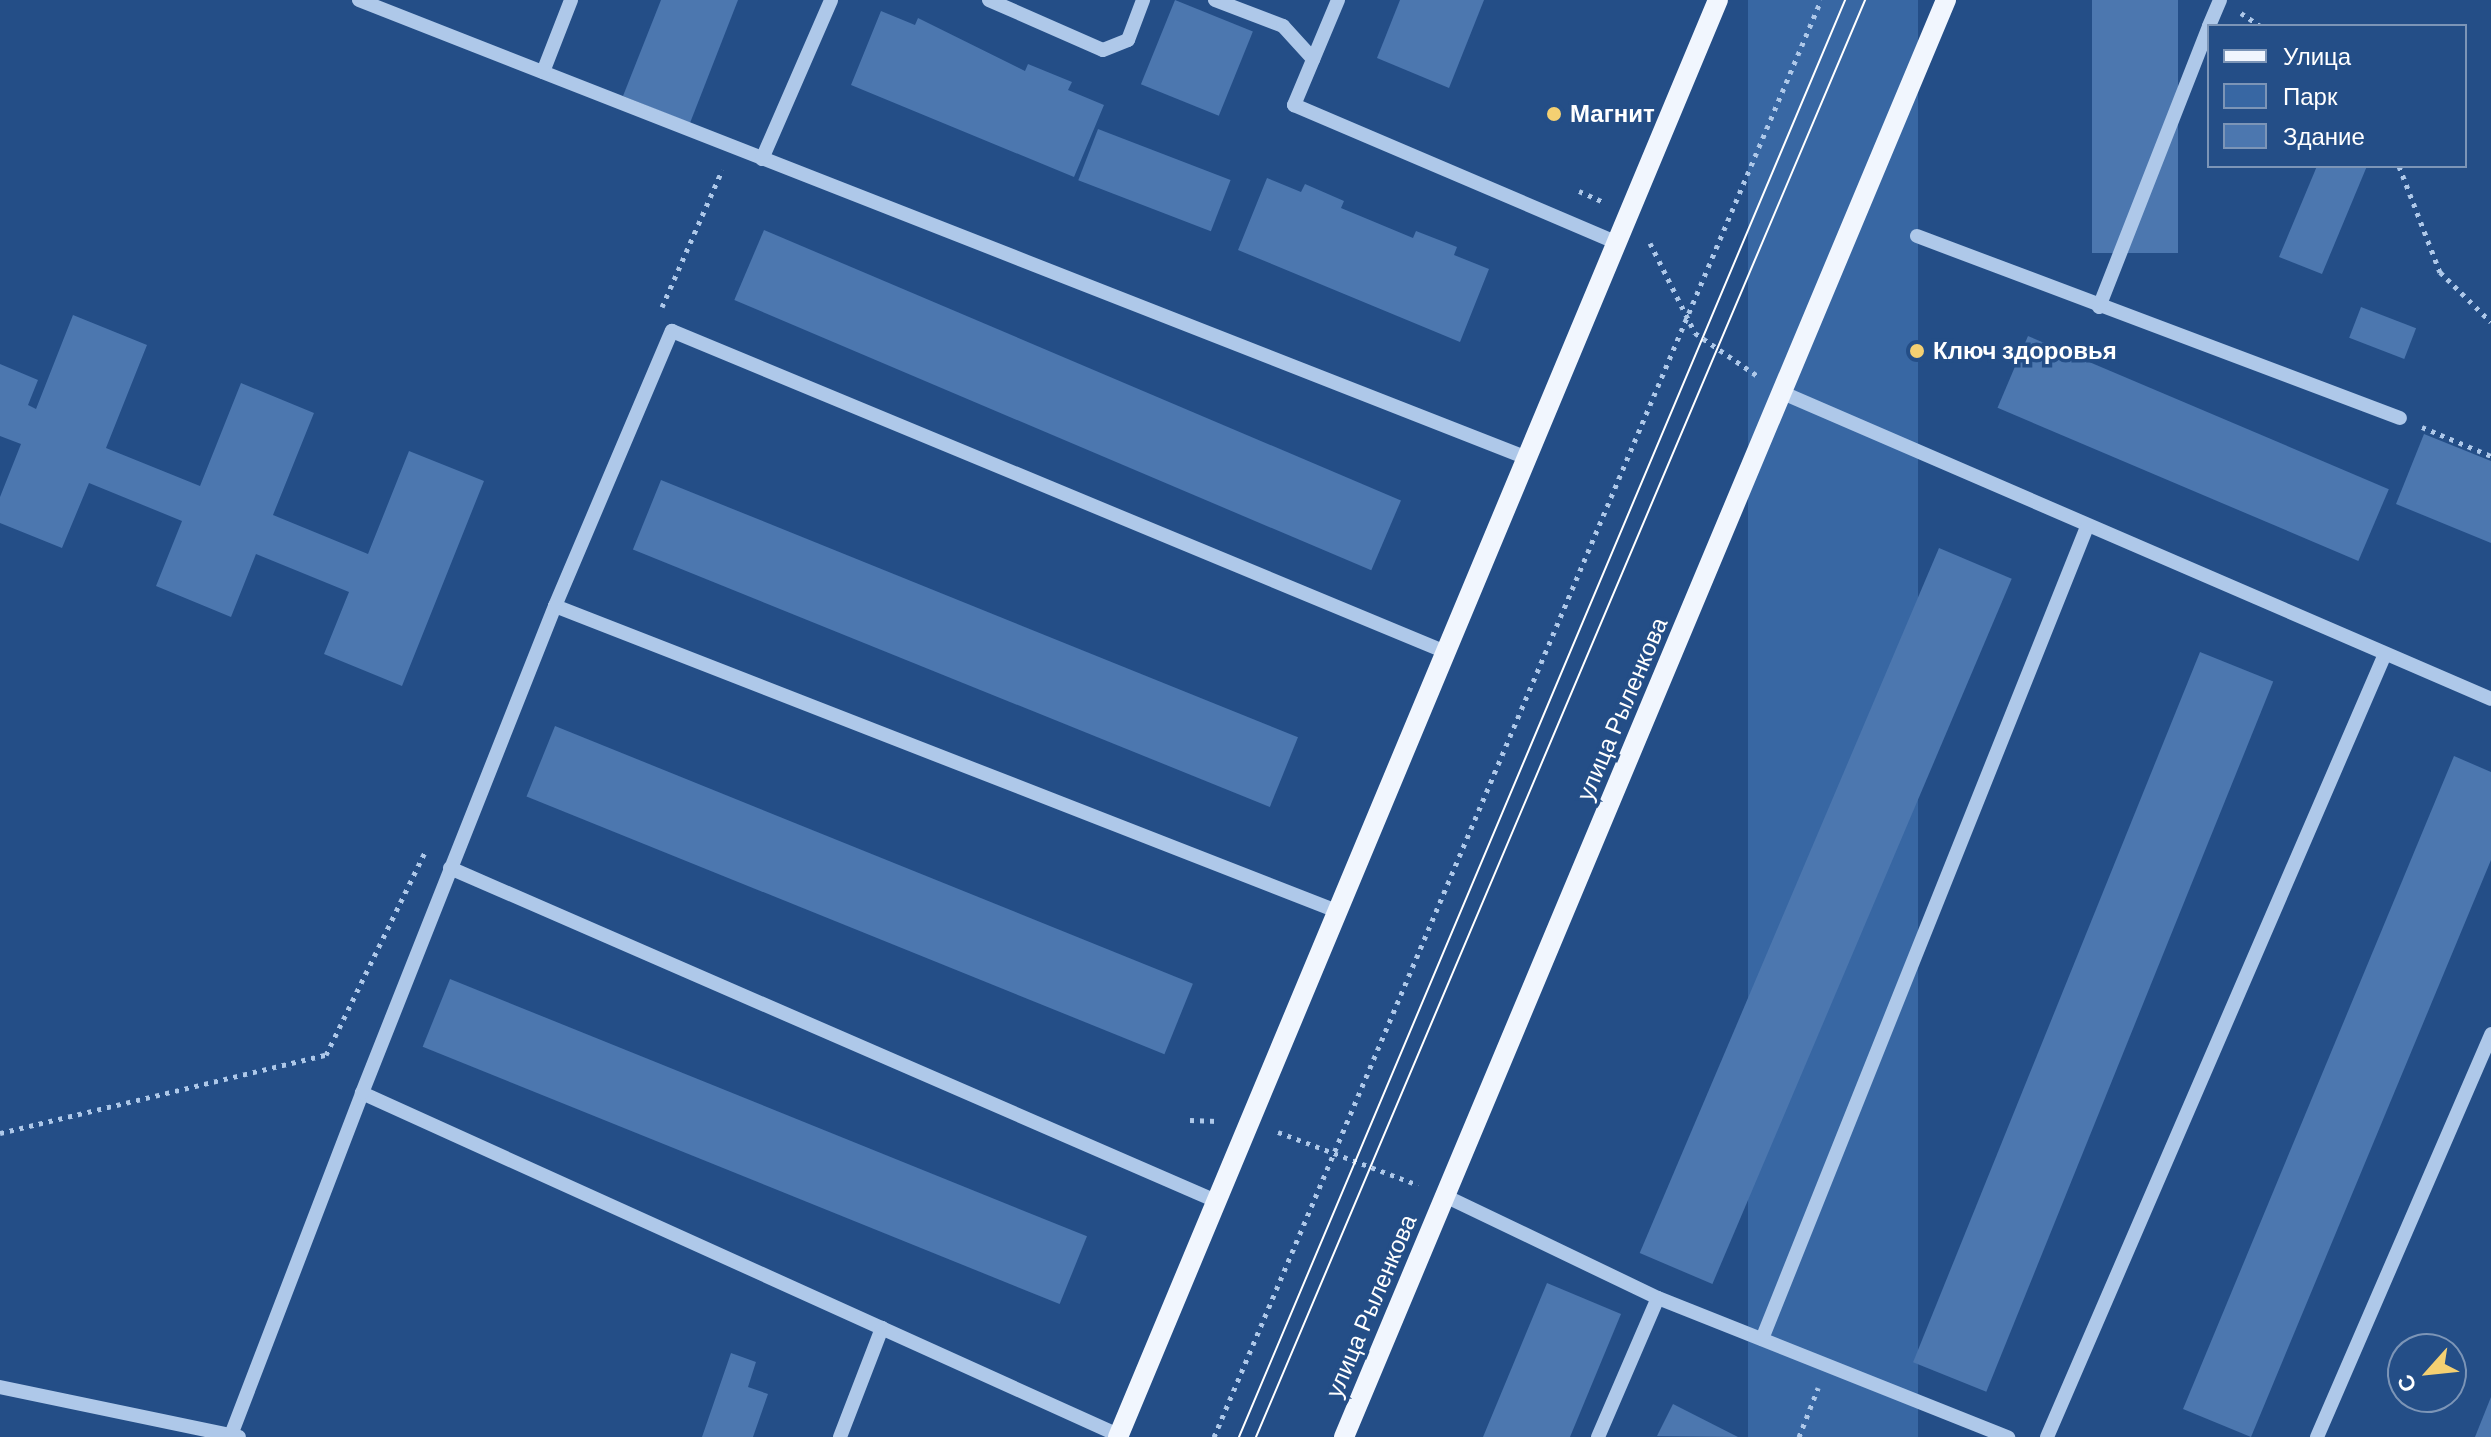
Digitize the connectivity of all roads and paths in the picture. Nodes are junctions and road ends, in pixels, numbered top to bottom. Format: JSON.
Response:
{"nodes":[{"id":1,"x":359,"y":0,"type":"edge"},
{"id":2,"x":571,"y":0,"type":"edge"},
{"id":3,"x":831,"y":0,"type":"edge"},
{"id":4,"x":989,"y":0,"type":"edge"},
{"id":5,"x":1143,"y":0,"type":"edge"},
{"id":6,"x":1215,"y":0,"type":"edge"},
{"id":7,"x":1338,"y":0,"type":"edge"},
{"id":8,"x":1718,"y":0,"type":"edge"},
{"id":9,"x":1821,"y":0,"type":"edge"},
{"id":10,"x":1946,"y":0,"type":"edge"},
{"id":11,"x":2220,"y":0,"type":"edge"},
{"id":12,"x":2210,"y":24,"type":"edge"},
{"id":13,"x":2207,"y":31,"type":"edge"},
{"id":14,"x":1313,"y":59,"type":"junction"},
{"id":15,"x":543,"y":72,"type":"junction"},
{"id":16,"x":732,"y":147,"type":"junction"},
{"id":17,"x":762,"y":159,"type":"junction"},
{"id":18,"x":2400,"y":168,"type":"edge"},
{"id":19,"x":1579,"y":191,"type":"dead end"},
{"id":20,"x":1629,"y":213,"type":"junction"},
{"id":21,"x":1917,"y":236,"type":"dead end"},
{"id":22,"x":1617,"y":243,"type":"junction"},
{"id":23,"x":2099,"y":307,"type":"junction"},
{"id":24,"x":657,"y":320,"type":"dead end"},
{"id":25,"x":1688,"y":320,"type":"junction"},
{"id":26,"x":2491,"y":322,"type":"edge"},
{"id":27,"x":1783,"y":393,"type":"junction"},
{"id":28,"x":2400,"y":418,"type":"joint"},
{"id":29,"x":2491,"y":456,"type":"edge"},
{"id":30,"x":1527,"y":458,"type":"junction"},
{"id":31,"x":2087,"y":527,"type":"junction"},
{"id":32,"x":555,"y":606,"type":"junction"},
{"id":33,"x":1446,"y":652,"type":"junction"},
{"id":34,"x":2385,"y":654,"type":"junction"},
{"id":35,"x":2491,"y":699,"type":"edge"},
{"id":36,"x":431,"y":839,"type":"dead end"},
{"id":37,"x":450,"y":868,"type":"junction"},
{"id":38,"x":1337,"y":911,"type":"junction"},
{"id":39,"x":2491,"y":1034,"type":"edge"},
{"id":40,"x":362,"y":1093,"type":"junction"},
{"id":41,"x":1190,"y":1120,"type":"dead end"},
{"id":42,"x":1249,"y":1122,"type":"junction"},
{"id":43,"x":0,"y":1133,"type":"edge"},
{"id":44,"x":1335,"y":1153,"type":"junction"},
{"id":45,"x":1445,"y":1196,"type":"junction"},
{"id":46,"x":1216,"y":1201,"type":"junction"},
{"id":47,"x":1658,"y":1298,"type":"junction"},
{"id":48,"x":882,"y":1328,"type":"junction"},
{"id":49,"x":1762,"y":1339,"type":"junction"},
{"id":50,"x":1828,"y":1365,"type":"junction"},
{"id":51,"x":0,"y":1387,"type":"edge"},
{"id":52,"x":235,"y":1436,"type":"edge"},
{"id":53,"x":1118,"y":1436,"type":"edge"},
{"id":54,"x":840,"y":1437,"type":"edge"},
{"id":55,"x":1214,"y":1437,"type":"edge"},
{"id":56,"x":1344,"y":1437,"type":"edge"},
{"id":57,"x":1598,"y":1437,"type":"edge"},
{"id":58,"x":1799,"y":1437,"type":"edge"},
{"id":59,"x":2008,"y":1437,"type":"edge"},
{"id":60,"x":2047,"y":1437,"type":"edge"},
{"id":61,"x":2317,"y":1437,"type":"edge"}],
"edges":[{"from":1,"to":15,"type":"lane"},
{"from":2,"to":15,"type":"lane"},
{"from":3,"to":17,"type":"lane"},
{"from":4,"to":5,"type":"lane"},
{"from":6,"to":14,"type":"lane"},
{"from":7,"to":14,"type":"lane"},
{"from":8,"to":20,"type":"main road"},
{"from":9,"to":25,"type":"path"},
{"from":10,"to":27,"type":"main road","name":"улица Рыленкова"},
{"from":11,"to":12,"type":"lane"},
{"from":13,"to":23,"type":"lane"},
{"from":14,"to":22,"type":"lane"},
{"from":15,"to":16,"type":"lane"},
{"from":16,"to":17,"type":"lane"},
{"from":16,"to":24,"type":"path"},
{"from":17,"to":30,"type":"lane"},
{"from":18,"to":26,"type":"path"},
{"from":19,"to":20,"type":"path"},
{"from":20,"to":22,"type":"main road"},
{"from":20,"to":25,"type":"path"},
{"from":21,"to":23,"type":"lane"},
{"from":22,"to":30,"type":"main road"},
{"from":23,"to":28,"type":"lane"},
{"from":25,"to":27,"type":"path"},
{"from":25,"to":44,"type":"path"},
{"from":27,"to":31,"type":"lane"},
{"from":27,"to":45,"type":"main road","name":"улица Рыленкова"},
{"from":28,"to":29,"type":"path"},
{"from":30,"to":33,"type":"main road"},
{"from":31,"to":34,"type":"lane"},
{"from":31,"to":49,"type":"lane"},
{"from":32,"to":33,"type":"lane"},
{"from":32,"to":37,"type":"lane"},
{"from":32,"to":38,"type":"lane"},
{"from":33,"to":38,"type":"main road"},
{"from":34,"to":35,"type":"lane"},
{"from":34,"to":60,"type":"lane"},
{"from":36,"to":43,"type":"path"},
{"from":37,"to":40,"type":"lane"},
{"from":37,"to":46,"type":"lane"},
{"from":38,"to":42,"type":"main road"},
{"from":39,"to":61,"type":"lane"},
{"from":40,"to":48,"type":"lane"},
{"from":40,"to":52,"type":"lane"},
{"from":41,"to":42,"type":"path"},
{"from":42,"to":44,"type":"path"},
{"from":42,"to":46,"type":"main road"},
{"from":44,"to":45,"type":"path"},
{"from":44,"to":55,"type":"path"},
{"from":45,"to":47,"type":"lane"},
{"from":45,"to":56,"type":"main road","name":"улица Рыленкова"},
{"from":46,"to":53,"type":"main road"},
{"from":47,"to":49,"type":"lane"},
{"from":47,"to":57,"type":"lane"},
{"from":48,"to":53,"type":"lane"},
{"from":48,"to":54,"type":"lane"},
{"from":49,"to":50,"type":"lane"},
{"from":50,"to":58,"type":"path"},
{"from":50,"to":59,"type":"lane"},
{"from":51,"to":52,"type":"lane"}]}
